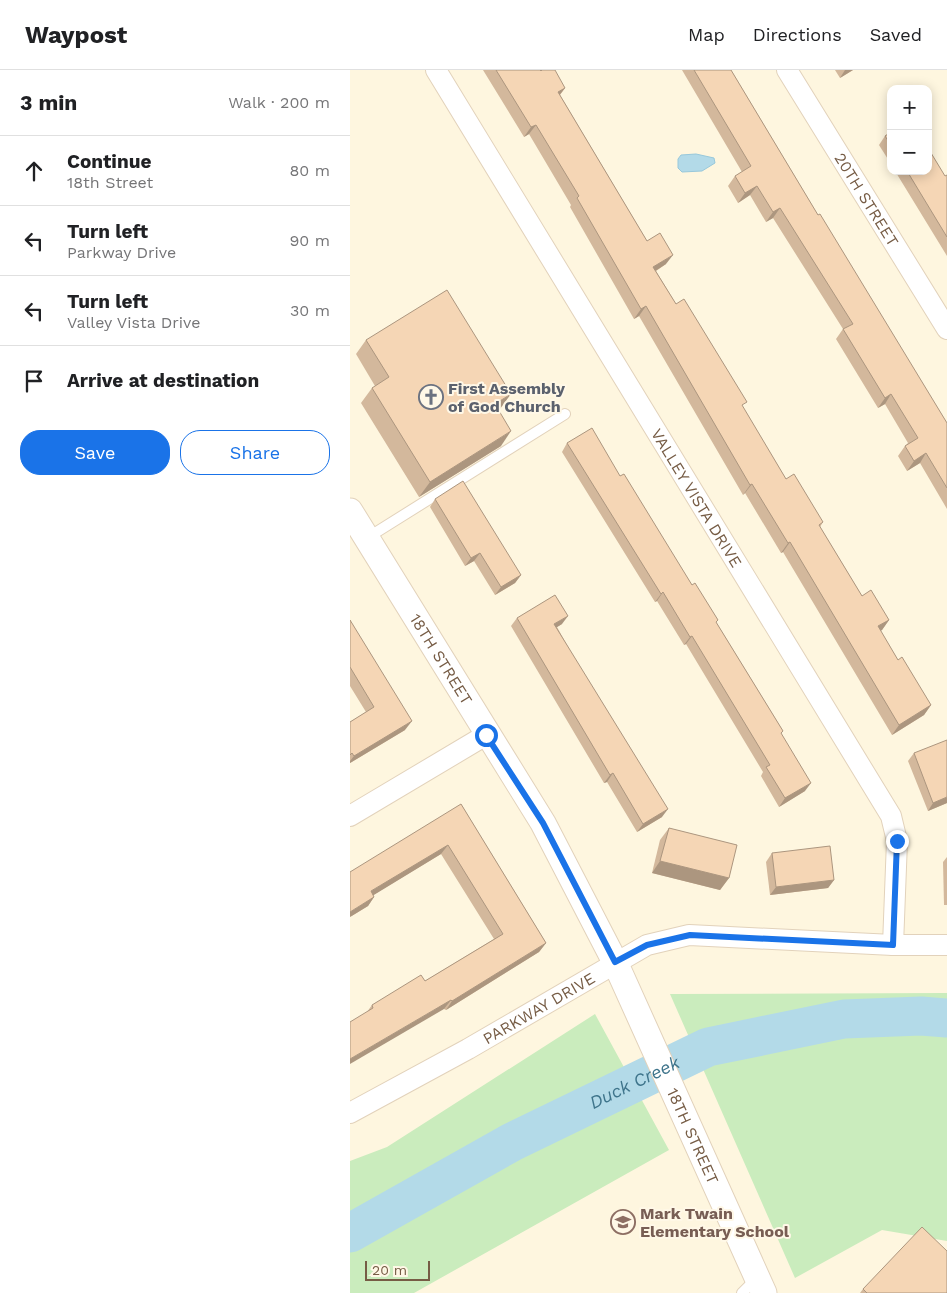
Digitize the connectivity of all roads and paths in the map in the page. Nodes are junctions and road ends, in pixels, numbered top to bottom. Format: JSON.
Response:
{"nodes":[{"id":1,"x":436,"y":70,"type":"edge"},
{"id":2,"x":787,"y":70,"type":"edge"},
{"id":3,"x":947,"y":329,"type":"edge"},
{"id":4,"x":566,"y":414,"type":"dead end"},
{"id":5,"x":350,"y":511,"type":"edge"},
{"id":6,"x":367,"y":539,"type":"junction"},
{"id":7,"x":486,"y":735,"type":"junction"},
{"id":8,"x":350,"y":816,"type":"edge"},
{"id":9,"x":893,"y":945,"type":"junction"},
{"id":10,"x":947,"y":945,"type":"edge"},
{"id":11,"x":615,"y":962,"type":"junction"},
{"id":12,"x":350,"y":1113,"type":"edge"},
{"id":13,"x":755,"y":1288,"type":"edge"}],
"edges":[{"from":1,"to":9,"type":"street","name":"VALLEY VISTA DRIVE"},
{"from":2,"to":3,"type":"street","name":"20TH STREET"},
{"from":4,"to":6,"type":"lane"},
{"from":5,"to":6,"type":"street","name":"18TH STREET"},
{"from":6,"to":7,"type":"street","name":"18TH STREET"},
{"from":7,"to":8,"type":"street"},
{"from":7,"to":11,"type":"street","name":"18TH STREET"},
{"from":9,"to":10,"type":"street","name":"PARKWAY DRIVE"},
{"from":9,"to":11,"type":"street","name":"PARKWAY DRIVE"},
{"from":11,"to":12,"type":"street","name":"PARKWAY DRIVE"},
{"from":11,"to":13,"type":"street","name":"18TH STREET"}]}
